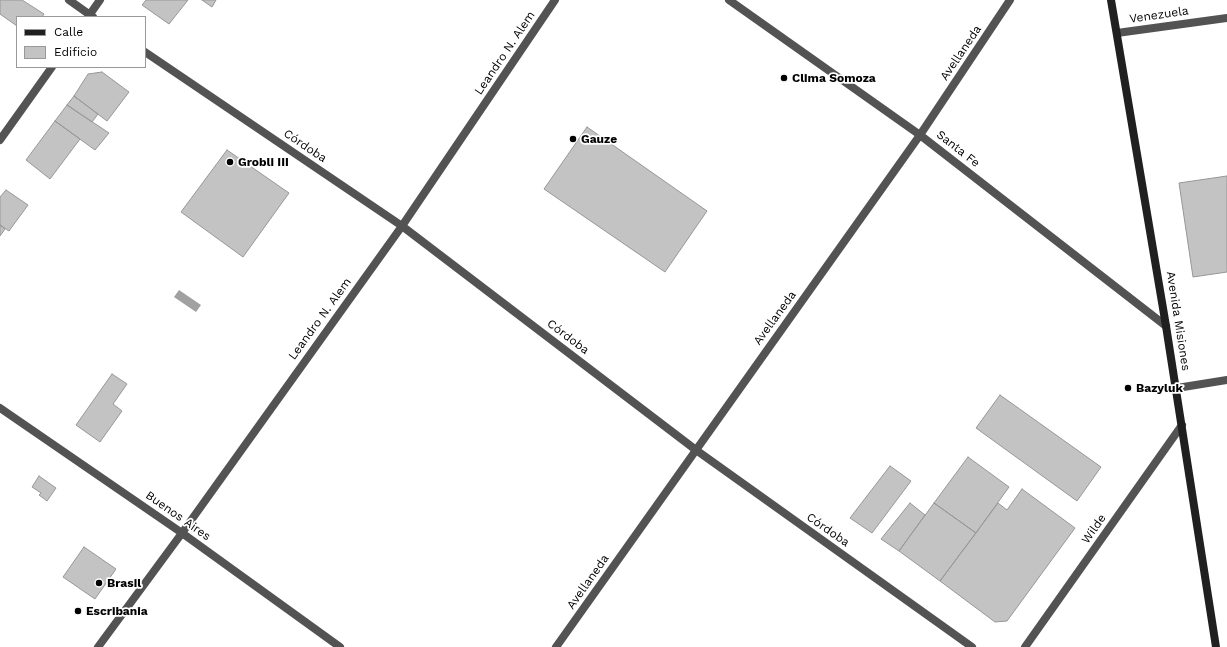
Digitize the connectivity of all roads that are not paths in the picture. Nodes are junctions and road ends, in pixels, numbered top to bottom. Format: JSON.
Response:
{"nodes":[{"id":1,"x":69,"y":0,"type":"edge"},
{"id":2,"x":100,"y":0,"type":"edge"},
{"id":3,"x":555,"y":0,"type":"edge"},
{"id":4,"x":729,"y":0,"type":"edge"},
{"id":5,"x":1010,"y":0,"type":"edge"},
{"id":6,"x":1111,"y":0,"type":"edge"},
{"id":7,"x":90,"y":16,"type":"edge"},
{"id":8,"x":1227,"y":18,"type":"edge"},
{"id":9,"x":1117,"y":33,"type":"junction"},
{"id":10,"x":146,"y":53,"type":"edge"},
{"id":11,"x":51,"y":68,"type":"edge"},
{"id":12,"x":920,"y":135,"type":"junction"},
{"id":13,"x":0,"y":140,"type":"edge"},
{"id":14,"x":402,"y":226,"type":"junction"},
{"id":15,"x":1166,"y":326,"type":"junction"},
{"id":16,"x":1227,"y":380,"type":"edge"},
{"id":17,"x":1177,"y":388,"type":"junction"},
{"id":18,"x":0,"y":408,"type":"edge"},
{"id":19,"x":1182,"y":425,"type":"junction"},
{"id":20,"x":696,"y":450,"type":"junction"},
{"id":21,"x":182,"y":533,"type":"junction"},
{"id":22,"x":98,"y":647,"type":"edge"},
{"id":23,"x":340,"y":647,"type":"edge"},
{"id":24,"x":556,"y":647,"type":"edge"},
{"id":25,"x":972,"y":647,"type":"edge"},
{"id":26,"x":1025,"y":647,"type":"edge"},
{"id":27,"x":1216,"y":647,"type":"edge"}],
"edges":[{"from":1,"to":7,"type":"street"},
{"from":2,"to":7,"type":"street"},
{"from":3,"to":14,"type":"street","name":"Leandro N. Alem"},
{"from":4,"to":12,"type":"street","name":"Santa Fe"},
{"from":5,"to":12,"type":"street","name":"Avellaneda"},
{"from":6,"to":9,"type":"main road","name":"Avenida Misiones"},
{"from":8,"to":9,"type":"street","name":"Venezuela"},
{"from":9,"to":15,"type":"main road","name":"Avenida Misiones"},
{"from":10,"to":14,"type":"street","name":"Córdoba"},
{"from":11,"to":13,"type":"street"},
{"from":12,"to":15,"type":"street","name":"Santa Fe"},
{"from":12,"to":20,"type":"street","name":"Avellaneda"},
{"from":14,"to":20,"type":"street","name":"Córdoba"},
{"from":14,"to":21,"type":"street","name":"Leandro N. Alem"},
{"from":15,"to":17,"type":"main road","name":"Avenida Misiones"},
{"from":16,"to":17,"type":"street"},
{"from":17,"to":19,"type":"main road","name":"Avenida Misiones"},
{"from":18,"to":21,"type":"street","name":"Buenos Aires"},
{"from":19,"to":26,"type":"street","name":"Wilde"},
{"from":19,"to":27,"type":"main road","name":"Avenida Misiones"},
{"from":20,"to":24,"type":"street","name":"Avellaneda"},
{"from":20,"to":25,"type":"street","name":"Córdoba"},
{"from":21,"to":22,"type":"street","name":"Leandro N. Alem"},
{"from":21,"to":23,"type":"street","name":"Buenos Aires"}]}
